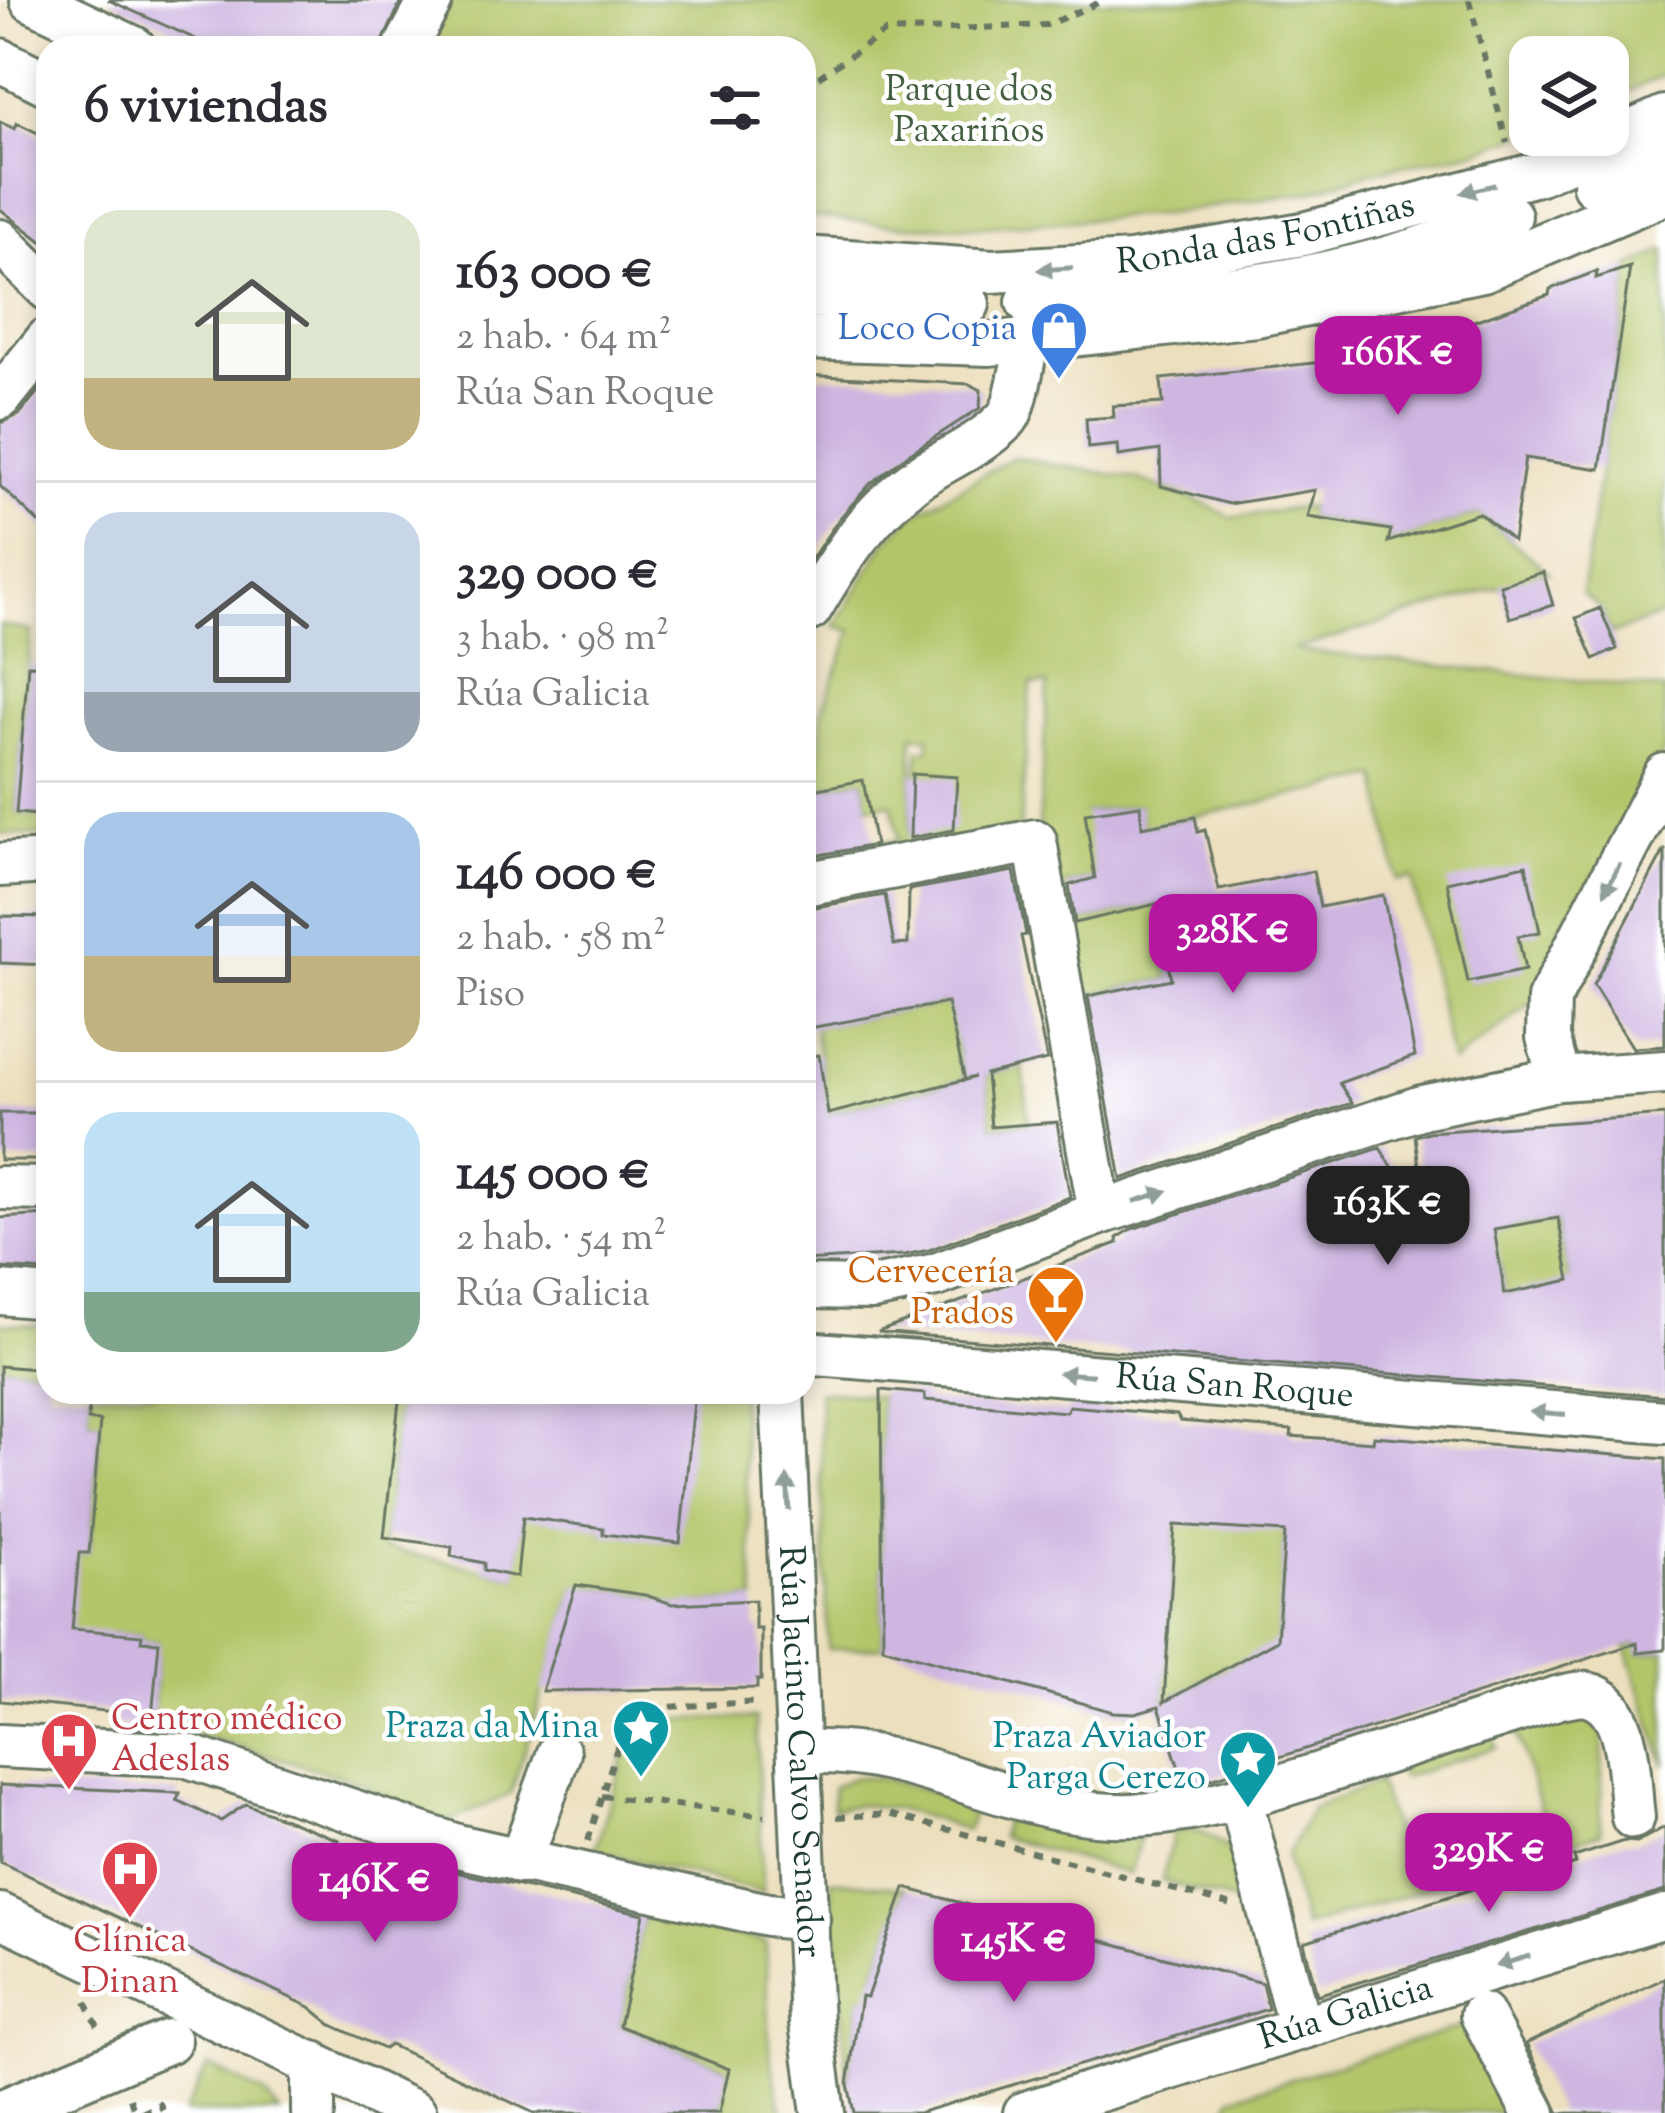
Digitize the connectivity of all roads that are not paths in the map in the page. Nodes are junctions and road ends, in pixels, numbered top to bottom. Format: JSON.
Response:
{"nodes":[{"id":1,"x":32,"y":0,"type":"edge"},
{"id":2,"x":431,"y":0,"type":"edge"},
{"id":3,"x":0,"y":32,"type":"edge"},
{"id":4,"x":108,"y":36,"type":"edge"},
{"id":5,"x":412,"y":36,"type":"edge"},
{"id":6,"x":36,"y":47,"type":"edge"},
{"id":7,"x":0,"y":61,"type":"edge"},
{"id":8,"x":36,"y":78,"type":"edge"},
{"id":9,"x":1665,"y":117,"type":"edge"},
{"id":10,"x":1665,"y":157,"type":"edge"},
{"id":11,"x":1524,"y":163,"type":"junction"},
{"id":12,"x":1594,"y":185,"type":"dead end"},
{"id":13,"x":1665,"y":193,"type":"edge"},
{"id":14,"x":1510,"y":216,"type":"dead end"},
{"id":15,"x":1558,"y":239,"type":"junction"},
{"id":16,"x":0,"y":241,"type":"edge"},
{"id":17,"x":816,"y":260,"type":"edge"},
{"id":18,"x":36,"y":278,"type":"edge"},
{"id":19,"x":980,"y":287,"type":"junction"},
{"id":20,"x":816,"y":295,"type":"edge"},
{"id":21,"x":1015,"y":328,"type":"junction"},
{"id":22,"x":816,"y":337,"type":"edge"},
{"id":23,"x":36,"y":354,"type":"edge"},
{"id":24,"x":0,"y":398,"type":"edge"},
{"id":25,"x":816,"y":601,"type":"edge"},
{"id":26,"x":1665,"y":775,"type":"edge"},
{"id":27,"x":36,"y":863,"type":"edge"},
{"id":28,"x":0,"y":865,"type":"edge"},
{"id":29,"x":816,"y":881,"type":"edge"},
{"id":30,"x":1665,"y":1072,"type":"edge"},
{"id":31,"x":1558,"y":1079,"type":"junction"},
{"id":32,"x":0,"y":1188,"type":"edge"},
{"id":33,"x":36,"y":1189,"type":"edge"},
{"id":34,"x":1100,"y":1213,"type":"junction"},
{"id":35,"x":822,"y":1287,"type":"edge"},
{"id":36,"x":0,"y":1293,"type":"edge"},
{"id":37,"x":36,"y":1297,"type":"edge"},
{"id":38,"x":816,"y":1354,"type":"edge"},
{"id":39,"x":783,"y":1404,"type":"edge"},
{"id":40,"x":1665,"y":1422,"type":"edge"},
{"id":41,"x":0,"y":1746,"type":"edge"},
{"id":42,"x":559,"y":1753,"type":"dead end"},
{"id":43,"x":800,"y":1753,"type":"junction"},
{"id":44,"x":1240,"y":1797,"type":"junction"},
{"id":45,"x":1633,"y":1816,"type":"dead end"},
{"id":46,"x":520,"y":1862,"type":"junction"},
{"id":47,"x":0,"y":1915,"type":"edge"},
{"id":48,"x":1665,"y":1916,"type":"edge"},
{"id":49,"x":808,"y":1919,"type":"junction"},
{"id":50,"x":1294,"y":2006,"type":"dead end"},
{"id":51,"x":1482,"y":2015,"type":"dead end"},
{"id":52,"x":169,"y":2041,"type":"dead end"},
{"id":53,"x":341,"y":2084,"type":"edge"},
{"id":54,"x":0,"y":2112,"type":"edge"},
{"id":55,"x":313,"y":2113,"type":"edge"},
{"id":56,"x":415,"y":2113,"type":"edge"},
{"id":57,"x":823,"y":2113,"type":"edge"},
{"id":58,"x":1025,"y":2113,"type":"edge"},
{"id":59,"x":1534,"y":2113,"type":"edge"}],
"edges":[{"from":1,"to":4,"type":"street"},
{"from":2,"to":5,"type":"street"},
{"from":3,"to":6,"type":"street"},
{"from":7,"to":8,"type":"street"},
{"from":9,"to":11,"type":"street","name":"Ronda das Fontiñas"},
{"from":10,"to":12,"type":"street"},
{"from":11,"to":15,"type":"street"},
{"from":11,"to":19,"type":"street","name":"Ronda das Fontiñas","one_way":true},
{"from":13,"to":15,"type":"street","name":"Ronda das Fontiñas"},
{"from":14,"to":21,"type":"street"},
{"from":15,"to":21,"type":"street","name":"Ronda das Fontiñas"},
{"from":16,"to":18,"type":"street"},
{"from":17,"to":19,"type":"street","name":"Ronda das Fontiñas"},
{"from":19,"to":20,"type":"street"},
{"from":19,"to":21,"type":"street"},
{"from":21,"to":22,"type":"street","name":"Ronda das Fontiñas"},
{"from":21,"to":25,"type":"street"},
{"from":23,"to":24,"type":"street"},
{"from":26,"to":31,"type":"street","one_way":true},
{"from":27,"to":28,"type":"street"},
{"from":29,"to":34,"type":"street"},
{"from":30,"to":31,"type":"street"},
{"from":34,"to":31,"type":"street","one_way":true},
{"from":32,"to":33,"type":"street"},
{"from":34,"to":35,"type":"street"},
{"from":36,"to":37,"type":"street"},
{"from":40,"to":38,"type":"street","name":"Rúa San Roque","one_way":true},
{"from":43,"to":39,"type":"street","name":"Rúa Jacinto Calvo Senador","one_way":true},
{"from":41,"to":46,"type":"street"},
{"from":42,"to":46,"type":"street"},
{"from":43,"to":44,"type":"street"},
{"from":43,"to":49,"type":"street","name":"Rúa Jacinto Calvo Senador"},
{"from":44,"to":45,"type":"street"},
{"from":44,"to":50,"type":"street"},
{"from":46,"to":49,"type":"street"},
{"from":47,"to":53,"type":"street"},
{"from":48,"to":58,"type":"street","name":"Rúa Galicia","one_way":true},
{"from":49,"to":57,"type":"street","name":"Rúa Jacinto Calvo Senador"},
{"from":51,"to":59,"type":"street"},
{"from":52,"to":54,"type":"street"},
{"from":53,"to":55,"type":"street"},
{"from":53,"to":56,"type":"street"}]}
